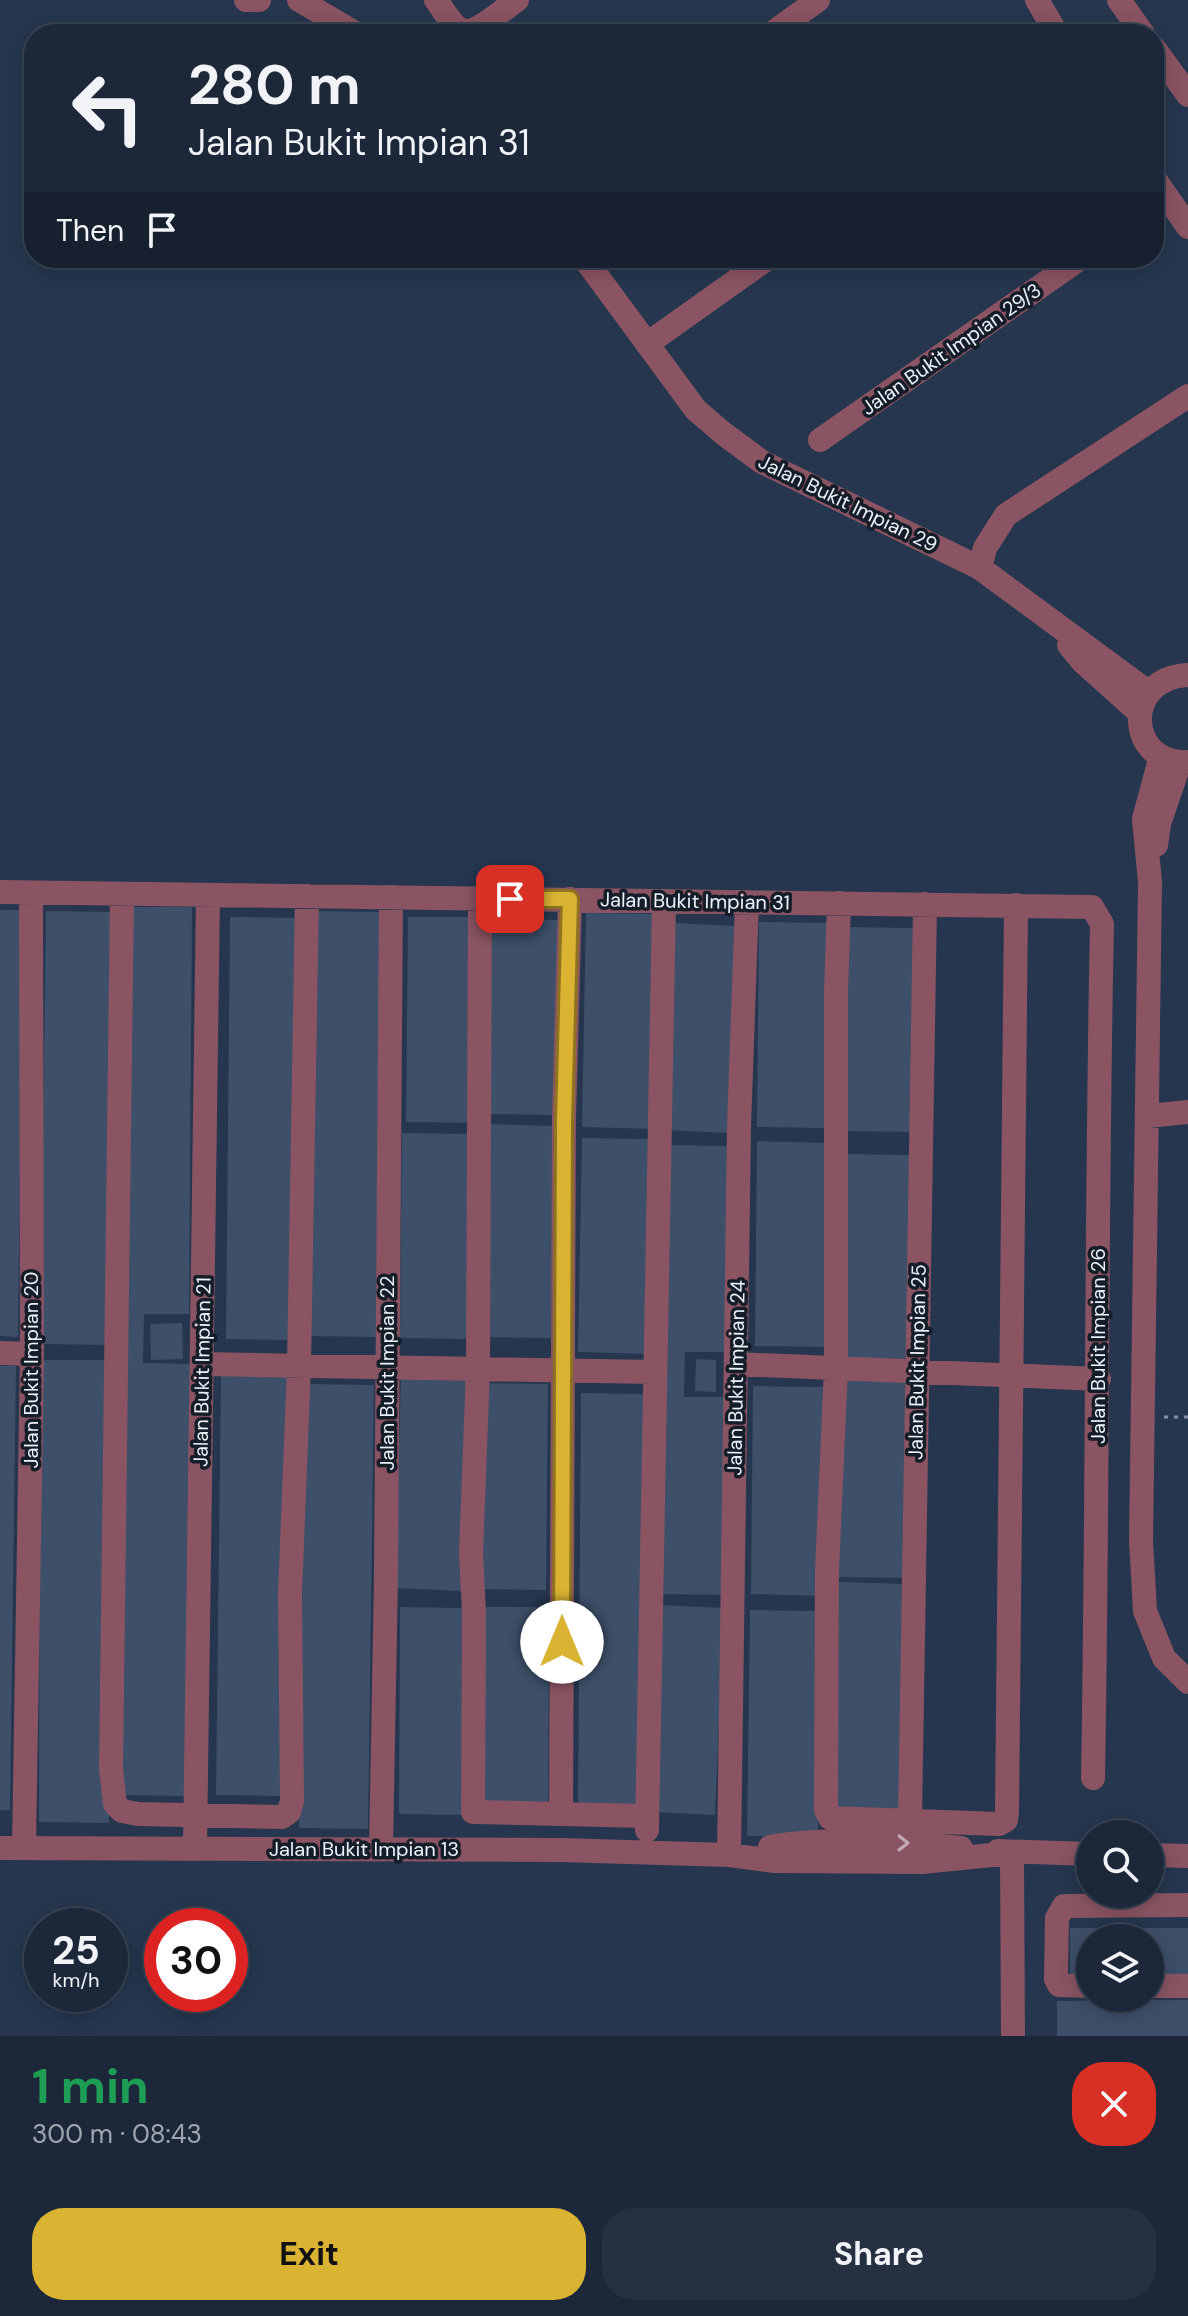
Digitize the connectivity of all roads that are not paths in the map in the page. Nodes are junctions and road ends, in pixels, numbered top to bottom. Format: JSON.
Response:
{"nodes":[{"id":1,"x":246,"y":0,"type":"edge"},
{"id":2,"x":259,"y":0,"type":"edge"},
{"id":3,"x":299,"y":0,"type":"edge"},
{"id":4,"x":436,"y":0,"type":"edge"},
{"id":5,"x":517,"y":0,"type":"edge"},
{"id":6,"x":818,"y":0,"type":"edge"},
{"id":7,"x":1037,"y":0,"type":"edge"},
{"id":8,"x":1119,"y":0,"type":"edge"},
{"id":9,"x":340,"y":24,"type":"edge"},
{"id":10,"x":454,"y":24,"type":"edge"},
{"id":11,"x":483,"y":24,"type":"edge"},
{"id":12,"x":785,"y":24,"type":"edge"},
{"id":13,"x":1051,"y":24,"type":"edge"},
{"id":14,"x":1136,"y":24,"type":"edge"},
{"id":15,"x":1164,"y":62,"type":"edge"},
{"id":16,"x":1188,"y":95,"type":"edge"},
{"id":17,"x":1164,"y":200,"type":"edge"},
{"id":18,"x":1188,"y":227,"type":"edge"},
{"id":19,"x":591,"y":268,"type":"edge"},
{"id":20,"x":754,"y":268,"type":"edge"},
{"id":21,"x":1067,"y":268,"type":"edge"},
{"id":22,"x":647,"y":344,"type":"junction"},
{"id":23,"x":1188,"y":396,"type":"edge"},
{"id":24,"x":820,"y":440,"type":"dead end"},
{"id":25,"x":980,"y":568,"type":"junction"},
{"id":26,"x":1188,"y":675,"type":"edge"},
{"id":27,"x":1144,"y":702,"type":"junction"},
{"id":28,"x":1176,"y":760,"type":"edge"},
{"id":29,"x":0,"y":892,"type":"edge"},
{"id":30,"x":31,"y":893,"type":"junction"},
{"id":31,"x":122,"y":894,"type":"junction"},
{"id":32,"x":208,"y":895,"type":"junction"},
{"id":33,"x":307,"y":896,"type":"junction"},
{"id":34,"x":391,"y":897,"type":"junction"},
{"id":35,"x":480,"y":898,"type":"junction"},
{"id":36,"x":570,"y":899,"type":"junction"},
{"id":37,"x":664,"y":901,"type":"junction"},
{"id":38,"x":747,"y":902,"type":"junction"},
{"id":39,"x":839,"y":903,"type":"junction"},
{"id":40,"x":925,"y":904,"type":"junction"},
{"id":41,"x":1016,"y":905,"type":"junction"},
{"id":42,"x":1099,"y":915,"type":"joint"},
{"id":43,"x":1188,"y":1112,"type":"edge"},
{"id":44,"x":1148,"y":1116,"type":"junction"},
{"id":45,"x":0,"y":1353,"type":"edge"},
{"id":46,"x":32,"y":1354,"type":"junction"},
{"id":47,"x":202,"y":1364,"type":"junction"},
{"id":48,"x":736,"y":1364,"type":"junction"},
{"id":49,"x":299,"y":1367,"type":"junction"},
{"id":50,"x":836,"y":1367,"type":"junction"},
{"id":51,"x":388,"y":1368,"type":"junction"},
{"id":52,"x":478,"y":1369,"type":"junction"},
{"id":53,"x":563,"y":1371,"type":"junction"},
{"id":54,"x":917,"y":1371,"type":"junction"},
{"id":55,"x":655,"y":1372,"type":"junction"},
{"id":56,"x":1010,"y":1374,"type":"junction"},
{"id":57,"x":1099,"y":1379,"type":"junction"},
{"id":58,"x":1188,"y":1682,"type":"edge"},
{"id":59,"x":1093,"y":1778,"type":"dead end"},
{"id":60,"x":194,"y":1813,"type":"junction"},
{"id":61,"x":561,"y":1814,"type":"junction"},
{"id":62,"x":647,"y":1816,"type":"junction"},
{"id":63,"x":910,"y":1820,"type":"junction"},
{"id":64,"x":12,"y":1848,"type":"edge"},
{"id":65,"x":195,"y":1849,"type":"junction"},
{"id":66,"x":381,"y":1849,"type":"junction"},
{"id":67,"x":646,"y":1852,"type":"junction"},
{"id":68,"x":1012,"y":1853,"type":"junction"},
{"id":69,"x":1076,"y":1854,"type":"edge"},
{"id":70,"x":729,"y":1855,"type":"junction"},
{"id":71,"x":1164,"y":1855,"type":"edge"},
{"id":72,"x":1188,"y":1856,"type":"edge"},
{"id":73,"x":1188,"y":1905,"type":"edge"},
{"id":74,"x":1164,"y":1986,"type":"edge"},
{"id":75,"x":1188,"y":1986,"type":"edge"},
{"id":76,"x":1076,"y":1987,"type":"edge"},
{"id":77,"x":1013,"y":2036,"type":"edge"}],
"edges":[{"from":1,"to":2,"type":"street"},
{"from":3,"to":9,"type":"street"},
{"from":4,"to":10,"type":"street"},
{"from":5,"to":11,"type":"street"},
{"from":6,"to":12,"type":"street"},
{"from":7,"to":13,"type":"street"},
{"from":8,"to":14,"type":"street"},
{"from":15,"to":16,"type":"street"},
{"from":17,"to":18,"type":"street"},
{"from":19,"to":22,"type":"street","name":"Jalan Bukit Impian 29"},
{"from":20,"to":22,"type":"street"},
{"from":21,"to":24,"type":"street","name":"Jalan Bukit Impian 29/3"},
{"from":22,"to":25,"type":"street","name":"Jalan Bukit Impian 29"},
{"from":23,"to":25,"type":"street"},
{"from":25,"to":27,"type":"street","name":"Jalan Bukit Impian 29"},
{"from":26,"to":27,"type":"street"},
{"from":27,"to":28,"type":"street"},
{"from":28,"to":44,"type":"street"},
{"from":29,"to":30,"type":"street","name":"Jalan Bukit Impian 31"},
{"from":30,"to":31,"type":"street","name":"Jalan Bukit Impian 31"},
{"from":30,"to":46,"type":"street","name":"Jalan Bukit Impian 20"},
{"from":31,"to":32,"type":"street","name":"Jalan Bukit Impian 31"},
{"from":31,"to":60,"type":"street"},
{"from":32,"to":33,"type":"street","name":"Jalan Bukit Impian 31"},
{"from":32,"to":47,"type":"street","name":"Jalan Bukit Impian 21"},
{"from":33,"to":34,"type":"street","name":"Jalan Bukit Impian 31"},
{"from":33,"to":49,"type":"street"},
{"from":34,"to":35,"type":"street","name":"Jalan Bukit Impian 31"},
{"from":34,"to":51,"type":"street","name":"Jalan Bukit Impian 22"},
{"from":35,"to":36,"type":"street","name":"Jalan Bukit Impian 31"},
{"from":35,"to":52,"type":"street"},
{"from":36,"to":37,"type":"street","name":"Jalan Bukit Impian 31"},
{"from":36,"to":53,"type":"street"},
{"from":37,"to":38,"type":"street","name":"Jalan Bukit Impian 31"},
{"from":37,"to":55,"type":"street"},
{"from":38,"to":39,"type":"street","name":"Jalan Bukit Impian 31"},
{"from":38,"to":48,"type":"street","name":"Jalan Bukit Impian 24"},
{"from":39,"to":40,"type":"street","name":"Jalan Bukit Impian 31"},
{"from":39,"to":50,"type":"street"},
{"from":40,"to":41,"type":"street","name":"Jalan Bukit Impian 31"},
{"from":40,"to":54,"type":"street","name":"Jalan Bukit Impian 25"},
{"from":41,"to":42,"type":"street","name":"Jalan Bukit Impian 31"},
{"from":41,"to":56,"type":"street"},
{"from":42,"to":57,"type":"street","name":"Jalan Bukit Impian 26"},
{"from":43,"to":44,"type":"street"},
{"from":44,"to":58,"type":"street"},
{"from":45,"to":46,"type":"street"},
{"from":46,"to":64,"type":"street","name":"Jalan Bukit Impian 20"},
{"from":47,"to":49,"type":"street"},
{"from":47,"to":60,"type":"street","name":"Jalan Bukit Impian 21"},
{"from":48,"to":50,"type":"street"},
{"from":48,"to":70,"type":"street","name":"Jalan Bukit Impian 24"},
{"from":49,"to":51,"type":"street"},
{"from":49,"to":60,"type":"street"},
{"from":50,"to":54,"type":"street"},
{"from":50,"to":63,"type":"street"},
{"from":51,"to":52,"type":"street"},
{"from":51,"to":66,"type":"street","name":"Jalan Bukit Impian 22"},
{"from":52,"to":53,"type":"street"},
{"from":52,"to":61,"type":"street"},
{"from":53,"to":55,"type":"street"},
{"from":53,"to":61,"type":"street"},
{"from":54,"to":56,"type":"street"},
{"from":54,"to":63,"type":"street","name":"Jalan Bukit Impian 25"},
{"from":55,"to":62,"type":"street"},
{"from":56,"to":57,"type":"street"},
{"from":56,"to":63,"type":"street"},
{"from":57,"to":59,"type":"street","name":"Jalan Bukit Impian 26"},
{"from":60,"to":65,"type":"street","name":"Jalan Bukit Impian 21"},
{"from":61,"to":62,"type":"street"},
{"from":62,"to":67,"type":"street"},
{"from":64,"to":65,"type":"street","name":"Jalan Bukit Impian 13"},
{"from":65,"to":66,"type":"street","name":"Jalan Bukit Impian 13"},
{"from":66,"to":67,"type":"street","name":"Jalan Bukit Impian 13"},
{"from":67,"to":70,"type":"street","name":"Jalan Bukit Impian 13"},
{"from":68,"to":69,"type":"street","name":"Jalan Bukit Impian 13"},
{"from":68,"to":70,"type":"street","name":"Jalan Bukit Impian 13"},
{"from":68,"to":77,"type":"street"},
{"from":71,"to":72,"type":"street"},
{"from":73,"to":76,"type":"street"},
{"from":74,"to":75,"type":"street"}]}
